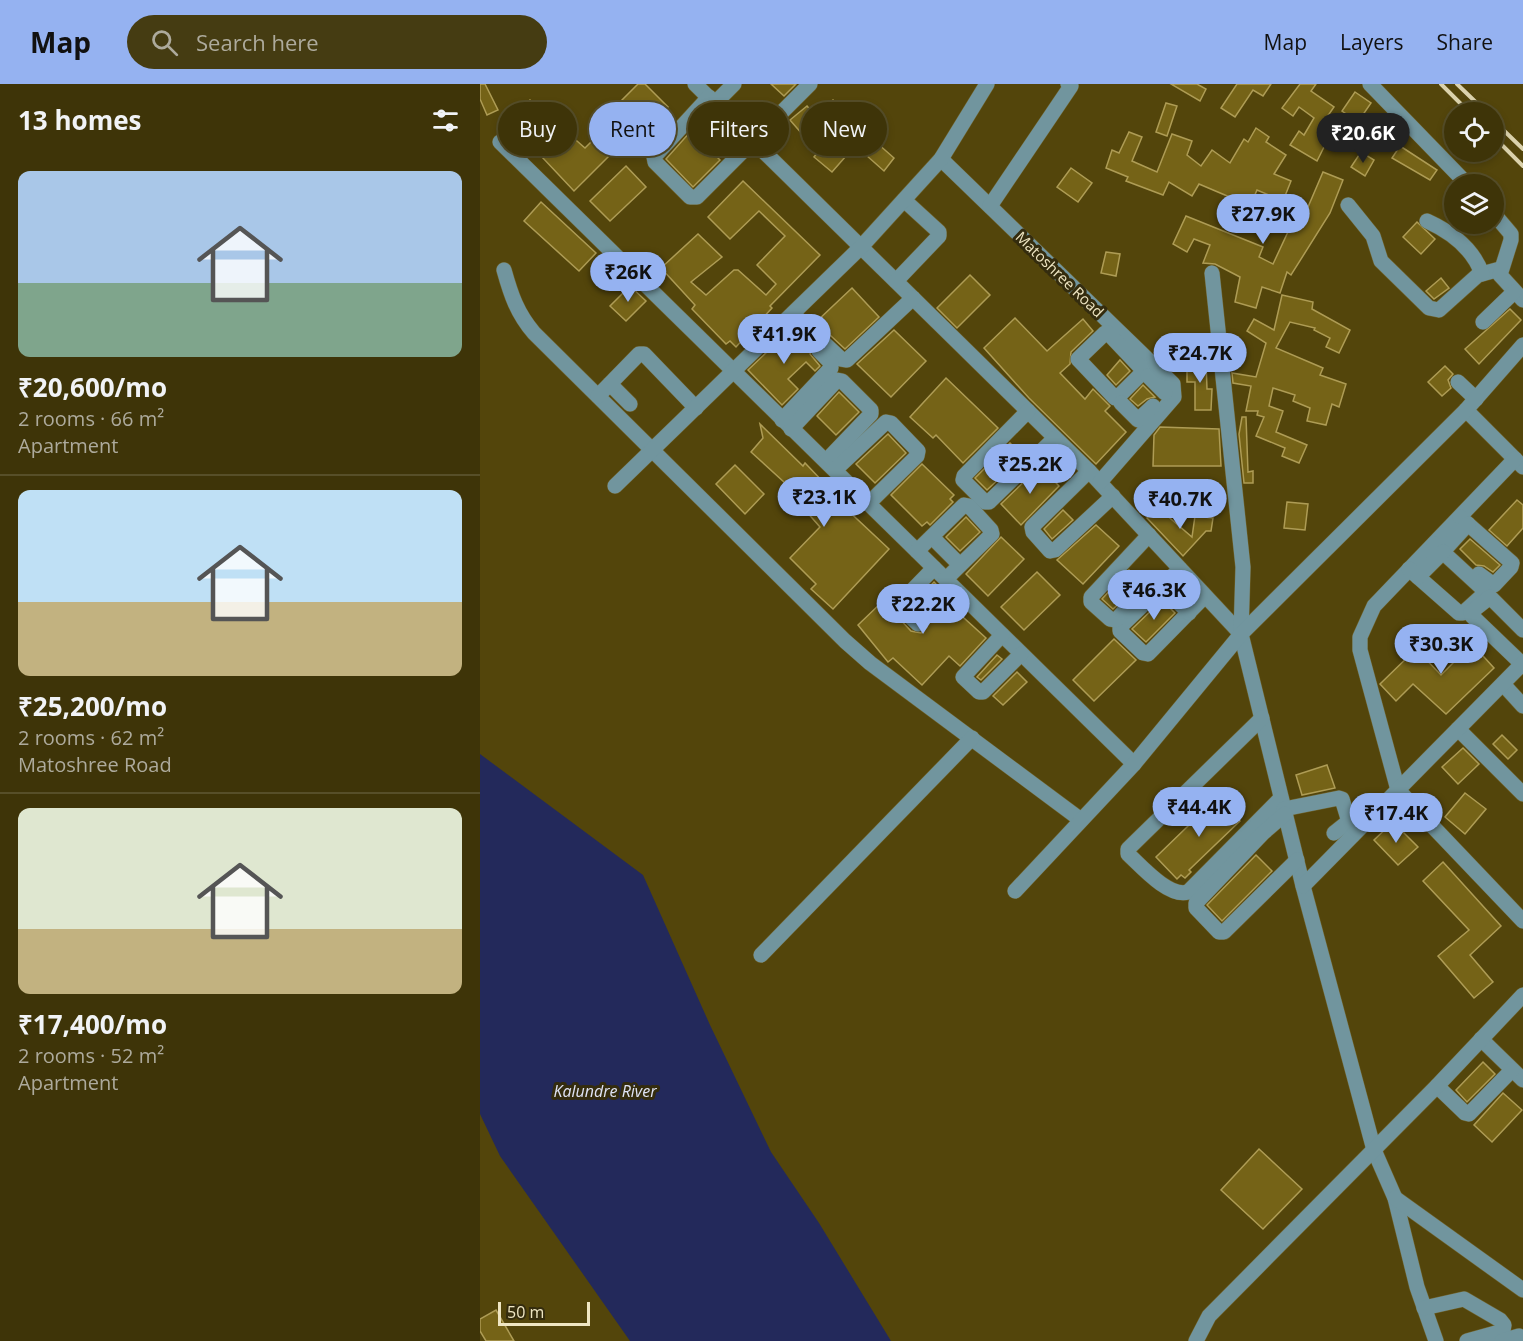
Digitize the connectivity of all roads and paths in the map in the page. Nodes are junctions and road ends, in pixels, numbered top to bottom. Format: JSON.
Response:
{"nodes":[{"id":1,"x":695,"y":84,"type":"edge"},
{"id":2,"x":734,"y":84,"type":"edge"},
{"id":3,"x":810,"y":84,"type":"edge"},
{"id":4,"x":987,"y":84,"type":"edge"},
{"id":5,"x":1370,"y":84,"type":"edge"},
{"id":6,"x":1071,"y":85,"type":"edge"},
{"id":7,"x":712,"y":100,"type":"joint"},
{"id":8,"x":789,"y":105,"type":"edge"},
{"id":9,"x":688,"y":124,"type":"edge"},
{"id":10,"x":514,"y":156,"type":"edge"},
{"id":11,"x":737,"y":156,"type":"edge"},
{"id":12,"x":769,"y":156,"type":"edge"},
{"id":13,"x":941,"y":159,"type":"junction"},
{"id":14,"x":1457,"y":174,"type":"edge"},
{"id":15,"x":904,"y":200,"type":"junction"},
{"id":16,"x":1348,"y":205,"type":"dead end"},
{"id":17,"x":990,"y":206,"type":"junction"},
{"id":18,"x":1428,"y":221,"type":"dead end"},
{"id":19,"x":1504,"y":226,"type":"edge"},
{"id":20,"x":861,"y":247,"type":"junction"},
{"id":21,"x":1500,"y":269,"type":"junction"},
{"id":22,"x":504,"y":270,"type":"dead end"},
{"id":23,"x":1212,"y":273,"type":"dead end"},
{"id":24,"x":1482,"y":274,"type":"junction"},
{"id":25,"x":896,"y":281,"type":"junction"},
{"id":26,"x":1519,"y":296,"type":"edge"},
{"id":27,"x":912,"y":298,"type":"junction"},
{"id":28,"x":791,"y":316,"type":"junction"},
{"id":29,"x":1483,"y":322,"type":"dead end"},
{"id":30,"x":1523,"y":345,"type":"edge"},
{"id":31,"x":733,"y":372,"type":"junction"},
{"id":32,"x":1458,"y":382,"type":"dead end"},
{"id":33,"x":610,"y":384,"type":"junction"},
{"id":34,"x":1169,"y":389,"type":"junction"},
{"id":35,"x":598,"y":396,"type":"junction"},
{"id":36,"x":1120,"y":403,"type":"dead end"},
{"id":37,"x":630,"y":404,"type":"dead end"},
{"id":38,"x":1471,"y":404,"type":"junction"},
{"id":39,"x":696,"y":408,"type":"junction"},
{"id":40,"x":1028,"y":411,"type":"junction"},
{"id":41,"x":787,"y":424,"type":"junction"},
{"id":42,"x":1055,"y":438,"type":"junction"},
{"id":43,"x":653,"y":450,"type":"junction"},
{"id":44,"x":1519,"y":463,"type":"edge"},
{"id":45,"x":830,"y":466,"type":"junction"},
{"id":46,"x":669,"y":471,"type":"junction"},
{"id":47,"x":1089,"y":471,"type":"junction"},
{"id":48,"x":630,"y":472,"type":"junction"},
{"id":49,"x":1100,"y":482,"type":"junction"},
{"id":50,"x":615,"y":486,"type":"dead end"},
{"id":51,"x":1113,"y":496,"type":"junction"},
{"id":52,"x":869,"y":503,"type":"junction"},
{"id":53,"x":1464,"y":520,"type":"junction"},
{"id":54,"x":1149,"y":535,"type":"junction"},
{"id":55,"x":932,"y":537,"type":"junction"},
{"id":56,"x":1440,"y":545,"type":"junction"},
{"id":57,"x":917,"y":551,"type":"junction"},
{"id":58,"x":960,"y":565,"type":"junction"},
{"id":59,"x":1177,"y":565,"type":"junction"},
{"id":60,"x":934,"y":568,"type":"junction"},
{"id":61,"x":1414,"y":573,"type":"junction"},
{"id":62,"x":946,"y":579,"type":"junction"},
{"id":63,"x":1162,"y":586,"type":"junction"},
{"id":64,"x":1205,"y":596,"type":"junction"},
{"id":65,"x":1189,"y":612,"type":"junction"},
{"id":66,"x":918,"y":624,"type":"dead end"},
{"id":67,"x":1523,"y":630,"type":"edge"},
{"id":68,"x":1240,"y":634,"type":"junction"},
{"id":69,"x":1002,"y":635,"type":"junction"},
{"id":70,"x":990,"y":646,"type":"junction"},
{"id":71,"x":1022,"y":654,"type":"junction"},
{"id":72,"x":1523,"y":664,"type":"edge"},
{"id":73,"x":1010,"y":665,"type":"junction"},
{"id":74,"x":1503,"y":684,"type":"junction"},
{"id":75,"x":1523,"y":706,"type":"edge"},
{"id":76,"x":1262,"y":718,"type":"junction"},
{"id":77,"x":1458,"y":729,"type":"junction"},
{"id":78,"x":972,"y":738,"type":"junction"},
{"id":79,"x":1134,"y":764,"type":"junction"},
{"id":80,"x":1398,"y":790,"type":"junction"},
{"id":81,"x":1523,"y":794,"type":"edge"},
{"id":82,"x":1283,"y":807,"type":"junction"},
{"id":83,"x":1081,"y":820,"type":"junction"},
{"id":84,"x":1351,"y":828,"type":"junction"},
{"id":85,"x":1334,"y":832,"type":"dead end"},
{"id":86,"x":1297,"y":860,"type":"junction"},
{"id":87,"x":1303,"y":886,"type":"junction"},
{"id":88,"x":1015,"y":891,"type":"dead end"},
{"id":89,"x":1523,"y":921,"type":"edge"},
{"id":90,"x":760,"y":955,"type":"dead end"},
{"id":91,"x":1523,"y":995,"type":"edge"},
{"id":92,"x":1480,"y":1039,"type":"junction"},
{"id":93,"x":1517,"y":1075,"type":"edge"},
{"id":94,"x":1437,"y":1086,"type":"junction"},
{"id":95,"x":1374,"y":1150,"type":"junction"},
{"id":96,"x":1395,"y":1198,"type":"junction"},
{"id":97,"x":1523,"y":1290,"type":"edge"},
{"id":98,"x":1424,"y":1308,"type":"junction"},
{"id":99,"x":1523,"y":1340,"type":"edge"},
{"id":100,"x":1196,"y":1341,"type":"edge"},
{"id":101,"x":1436,"y":1341,"type":"edge"},
{"id":102,"x":1467,"y":1341,"type":"edge"},
{"id":103,"x":1502,"y":1341,"type":"edge"}],
"edges":[{"from":1,"to":7,"type":"street"},
{"from":2,"to":7,"type":"street"},
{"from":3,"to":8,"type":"street"},
{"from":4,"to":13,"type":"street"},
{"from":5,"to":14,"type":"street"},
{"from":6,"to":17,"type":"street"},
{"from":9,"to":11,"type":"street"},
{"from":10,"to":31,"type":"street"},
{"from":12,"to":20,"type":"street"},
{"from":13,"to":15,"type":"street"},
{"from":13,"to":17,"type":"street","name":"Matoshree Road"},
{"from":15,"to":20,"type":"street"},
{"from":15,"to":25,"type":"street"},
{"from":16,"to":24,"type":"street"},
{"from":17,"to":34,"type":"street","name":"Matoshree Road"},
{"from":18,"to":24,"type":"street"},
{"from":19,"to":21,"type":"street"},
{"from":20,"to":25,"type":"street"},
{"from":20,"to":28,"type":"street"},
{"from":21,"to":24,"type":"street"},
{"from":21,"to":26,"type":"street"},
{"from":22,"to":35,"type":"street"},
{"from":23,"to":68,"type":"street"},
{"from":25,"to":27,"type":"street"},
{"from":26,"to":29,"type":"street"},
{"from":27,"to":28,"type":"street"},
{"from":27,"to":40,"type":"street"},
{"from":28,"to":31,"type":"street"},
{"from":28,"to":41,"type":"street"},
{"from":30,"to":38,"type":"street"},
{"from":31,"to":39,"type":"street"},
{"from":31,"to":41,"type":"street"},
{"from":32,"to":38,"type":"street"},
{"from":33,"to":35,"type":"street"},
{"from":33,"to":37,"type":"street"},
{"from":33,"to":39,"type":"street"},
{"from":34,"to":36,"type":"street"},
{"from":34,"to":49,"type":"street"},
{"from":35,"to":43,"type":"street"},
{"from":38,"to":44,"type":"street"},
{"from":38,"to":68,"type":"street"},
{"from":39,"to":43,"type":"street"},
{"from":40,"to":42,"type":"street"},
{"from":40,"to":42,"type":"street"},
{"from":41,"to":45,"type":"street"},
{"from":41,"to":45,"type":"street"},
{"from":42,"to":47,"type":"street"},
{"from":43,"to":46,"type":"street"},
{"from":43,"to":48,"type":"street"},
{"from":44,"to":53,"type":"street"},
{"from":45,"to":52,"type":"street"},
{"from":45,"to":52,"type":"street"},
{"from":46,"to":48,"type":"street"},
{"from":46,"to":78,"type":"street"},
{"from":47,"to":49,"type":"street"},
{"from":47,"to":51,"type":"street"},
{"from":48,"to":50,"type":"street"},
{"from":49,"to":51,"type":"street"},
{"from":51,"to":54,"type":"street"},
{"from":52,"to":57,"type":"street"},
{"from":53,"to":56,"type":"street"},
{"from":53,"to":56,"type":"street"},
{"from":54,"to":59,"type":"street"},
{"from":54,"to":59,"type":"street"},
{"from":55,"to":57,"type":"street"},
{"from":55,"to":58,"type":"street"},
{"from":55,"to":58,"type":"street"},
{"from":56,"to":61,"type":"street"},
{"from":56,"to":61,"type":"street"},
{"from":57,"to":60,"type":"street"},
{"from":58,"to":62,"type":"street"},
{"from":59,"to":63,"type":"street"},
{"from":59,"to":64,"type":"street"},
{"from":60,"to":62,"type":"street"},
{"from":60,"to":66,"type":"street"},
{"from":61,"to":80,"type":"street"},
{"from":62,"to":69,"type":"street"},
{"from":63,"to":65,"type":"street"},
{"from":63,"to":65,"type":"street"},
{"from":64,"to":65,"type":"street"},
{"from":64,"to":68,"type":"street"},
{"from":67,"to":72,"type":"street"},
{"from":68,"to":76,"type":"street"},
{"from":68,"to":79,"type":"street"},
{"from":69,"to":70,"type":"street"},
{"from":69,"to":71,"type":"street"},
{"from":70,"to":73,"type":"street"},
{"from":70,"to":73,"type":"street"},
{"from":71,"to":73,"type":"street"},
{"from":71,"to":79,"type":"street"},
{"from":72,"to":74,"type":"street"},
{"from":74,"to":75,"type":"street"},
{"from":74,"to":77,"type":"street"},
{"from":76,"to":82,"type":"street"},
{"from":76,"to":82,"type":"street"},
{"from":77,"to":80,"type":"street"},
{"from":77,"to":81,"type":"street"},
{"from":78,"to":83,"type":"street"},
{"from":78,"to":90,"type":"street"},
{"from":79,"to":83,"type":"street"},
{"from":80,"to":84,"type":"street"},
{"from":80,"to":89,"type":"street"},
{"from":82,"to":84,"type":"street"},
{"from":82,"to":86,"type":"street"},
{"from":82,"to":86,"type":"street"},
{"from":83,"to":88,"type":"street"},
{"from":84,"to":85,"type":"street"},
{"from":84,"to":87,"type":"street"},
{"from":86,"to":87,"type":"street"},
{"from":87,"to":95,"type":"street"},
{"from":91,"to":92,"type":"street"},
{"from":92,"to":93,"type":"street"},
{"from":92,"to":94,"type":"street"},
{"from":93,"to":94,"type":"street"},
{"from":94,"to":95,"type":"street"},
{"from":95,"to":96,"type":"street"},
{"from":95,"to":100,"type":"street"},
{"from":96,"to":97,"type":"street"},
{"from":96,"to":98,"type":"street"},
{"from":98,"to":101,"type":"street"},
{"from":98,"to":102,"type":"street"},
{"from":99,"to":103,"type":"street"}]}
